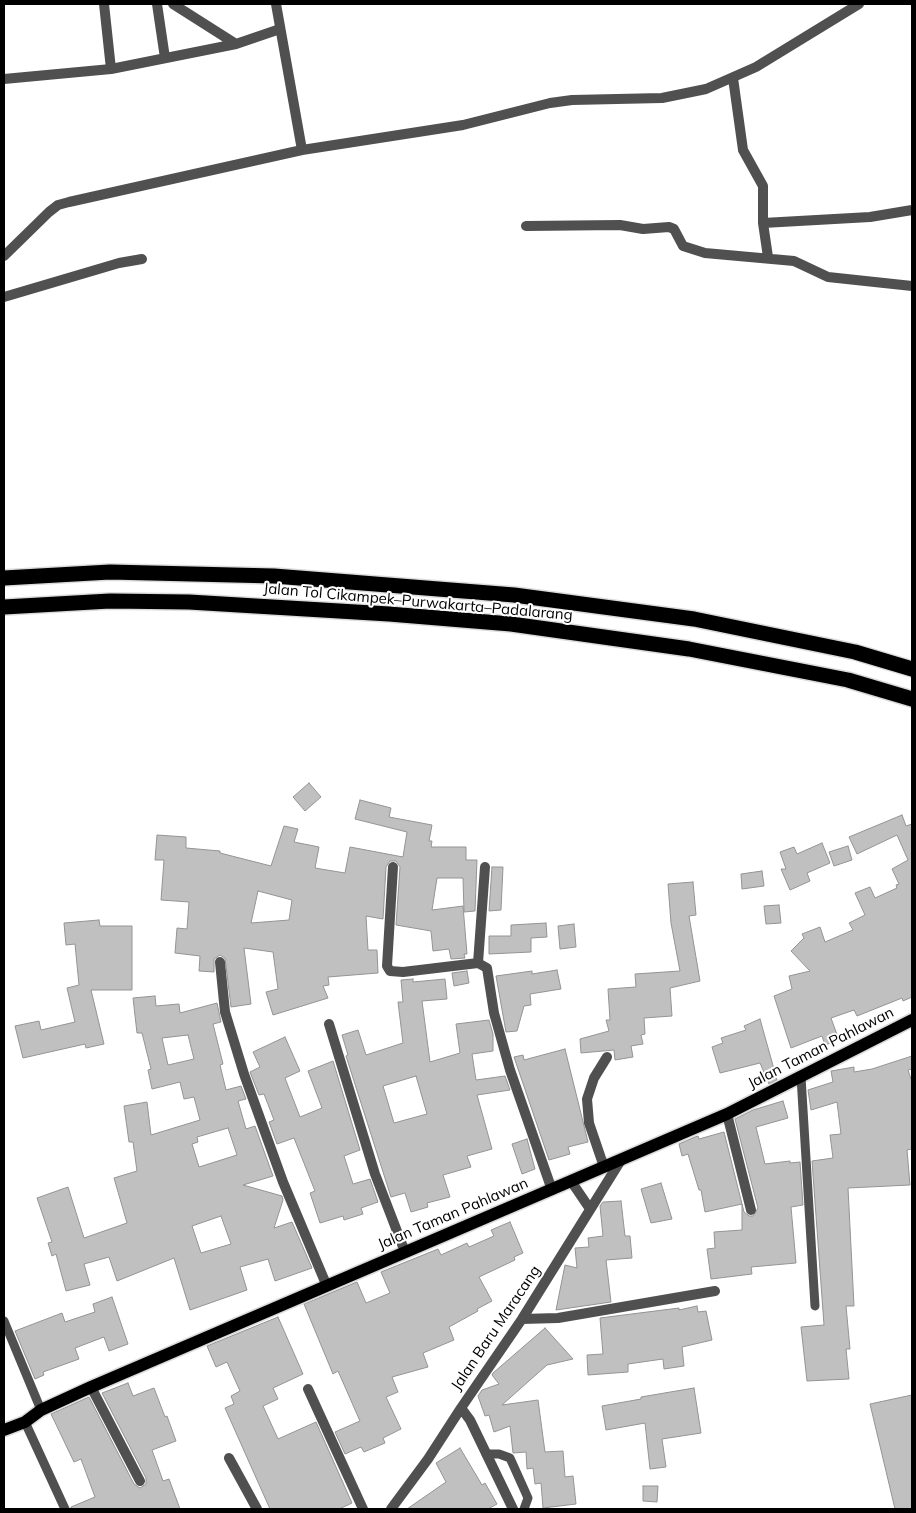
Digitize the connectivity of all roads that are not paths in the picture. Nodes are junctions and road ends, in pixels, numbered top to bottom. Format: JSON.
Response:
{"nodes":[{"id":1,"x":104,"y":4,"type":"edge"},
{"id":2,"x":157,"y":4,"type":"edge"},
{"id":3,"x":174,"y":4,"type":"edge"},
{"id":4,"x":276,"y":4,"type":"edge"},
{"id":5,"x":859,"y":4,"type":"edge"},
{"id":6,"x":280,"y":29,"type":"junction"},
{"id":7,"x":236,"y":44,"type":"junction"},
{"id":8,"x":166,"y":58,"type":"junction"},
{"id":9,"x":111,"y":69,"type":"junction"},
{"id":10,"x":733,"y":78,"type":"junction"},
{"id":11,"x":4,"y":79,"type":"edge"},
{"id":12,"x":302,"y":150,"type":"junction"},
{"id":13,"x":912,"y":210,"type":"edge"},
{"id":14,"x":763,"y":223,"type":"junction"},
{"id":15,"x":526,"y":226,"type":"dead end"},
{"id":16,"x":4,"y":256,"type":"edge"},
{"id":17,"x":768,"y":258,"type":"junction"},
{"id":18,"x":142,"y":259,"type":"dead end"},
{"id":19,"x":912,"y":286,"type":"edge"},
{"id":20,"x":4,"y":297,"type":"edge"},
{"id":21,"x":4,"y":578,"type":"edge"},
{"id":22,"x":4,"y":607,"type":"edge"},
{"id":23,"x":912,"y":669,"type":"edge"},
{"id":24,"x":912,"y":699,"type":"edge"},
{"id":25,"x":392,"y":867,"type":"dead end"},
{"id":26,"x":485,"y":867,"type":"dead end"},
{"id":27,"x":220,"y":962,"type":"dead end"},
{"id":28,"x":478,"y":963,"type":"junction"},
{"id":29,"x":912,"y":1020,"type":"edge"},
{"id":30,"x":329,"y":1024,"type":"dead end"},
{"id":31,"x":607,"y":1058,"type":"dead end"},
{"id":32,"x":801,"y":1077,"type":"junction"},
{"id":33,"x":727,"y":1114,"type":"junction"},
{"id":34,"x":621,"y":1160,"type":"junction"},
{"id":35,"x":604,"y":1167,"type":"junction"},
{"id":36,"x":571,"y":1181,"type":"junction"},
{"id":37,"x":552,"y":1190,"type":"junction"},
{"id":38,"x":590,"y":1209,"type":"junction"},
{"id":39,"x":751,"y":1210,"type":"dead end"},
{"id":40,"x":405,"y":1252,"type":"junction"},
{"id":41,"x":326,"y":1284,"type":"junction"},
{"id":42,"x":715,"y":1291,"type":"dead end"},
{"id":43,"x":815,"y":1306,"type":"dead end"},
{"id":44,"x":522,"y":1319,"type":"junction"},
{"id":45,"x":4,"y":1321,"type":"edge"},
{"id":46,"x":91,"y":1387,"type":"junction"},
{"id":47,"x":308,"y":1389,"type":"dead end"},
{"id":48,"x":460,"y":1408,"type":"junction"},
{"id":49,"x":41,"y":1410,"type":"junction"},
{"id":50,"x":25,"y":1422,"type":"junction"},
{"id":51,"x":4,"y":1428,"type":"edge"},
{"id":52,"x":486,"y":1454,"type":"junction"},
{"id":53,"x":229,"y":1458,"type":"dead end"},
{"id":54,"x":140,"y":1481,"type":"dead end"},
{"id":55,"x":65,"y":1509,"type":"edge"},
{"id":56,"x":257,"y":1509,"type":"edge"},
{"id":57,"x":363,"y":1509,"type":"edge"},
{"id":58,"x":391,"y":1509,"type":"edge"},
{"id":59,"x":513,"y":1509,"type":"edge"},
{"id":60,"x":524,"y":1509,"type":"edge"}],
"edges":[{"from":1,"to":9,"type":"street"},
{"from":2,"to":8,"type":"street"},
{"from":3,"to":7,"type":"street"},
{"from":4,"to":6,"type":"street"},
{"from":5,"to":10,"type":"street"},
{"from":6,"to":7,"type":"street"},
{"from":6,"to":12,"type":"street"},
{"from":7,"to":8,"type":"street"},
{"from":8,"to":9,"type":"street"},
{"from":9,"to":11,"type":"street"},
{"from":10,"to":12,"type":"street"},
{"from":10,"to":14,"type":"street"},
{"from":12,"to":16,"type":"street"},
{"from":13,"to":14,"type":"street"},
{"from":14,"to":17,"type":"street"},
{"from":15,"to":17,"type":"street"},
{"from":17,"to":19,"type":"street"},
{"from":18,"to":20,"type":"street"},
{"from":21,"to":23,"type":"highway","name":"Jalan Tol Cikampek–Purwakarta–Padalarang"},
{"from":22,"to":24,"type":"highway","name":"Jalan Tol Cikampek–Purwakarta–Padalarang"},
{"from":25,"to":28,"type":"street"},
{"from":26,"to":28,"type":"street"},
{"from":27,"to":41,"type":"street"},
{"from":28,"to":37,"type":"street"},
{"from":29,"to":32,"type":"main road","name":"Jalan Taman Pahlawan"},
{"from":30,"to":40,"type":"street"},
{"from":31,"to":35,"type":"street"},
{"from":32,"to":33,"type":"main road","name":"Jalan Taman Pahlawan"},
{"from":32,"to":43,"type":"lane"},
{"from":33,"to":34,"type":"main road","name":"Jalan Taman Pahlawan"},
{"from":33,"to":39,"type":"street"},
{"from":34,"to":35,"type":"main road","name":"Jalan Taman Pahlawan"},
{"from":34,"to":38,"type":"street","name":"Jalan Baru Maracang"},
{"from":35,"to":36,"type":"main road","name":"Jalan Taman Pahlawan"},
{"from":36,"to":37,"type":"main road","name":"Jalan Taman Pahlawan"},
{"from":36,"to":38,"type":"street"},
{"from":37,"to":40,"type":"main road","name":"Jalan Taman Pahlawan"},
{"from":38,"to":44,"type":"street","name":"Jalan Baru Maracang"},
{"from":40,"to":41,"type":"main road","name":"Jalan Taman Pahlawan"},
{"from":41,"to":46,"type":"main road","name":"Jalan Taman Pahlawan"},
{"from":42,"to":44,"type":"street"},
{"from":44,"to":48,"type":"street","name":"Jalan Baru Maracang"},
{"from":45,"to":49,"type":"lane"},
{"from":46,"to":49,"type":"main road","name":"Jalan Taman Pahlawan"},
{"from":46,"to":54,"type":"street"},
{"from":47,"to":57,"type":"street"},
{"from":48,"to":52,"type":"street"},
{"from":48,"to":58,"type":"street","name":"Jalan Baru Maracang"},
{"from":49,"to":50,"type":"main road","name":"Jalan Taman Pahlawan"},
{"from":50,"to":51,"type":"main road","name":"Jalan Taman Pahlawan"},
{"from":50,"to":55,"type":"lane"},
{"from":52,"to":59,"type":"street"},
{"from":52,"to":60,"type":"lane"},
{"from":53,"to":56,"type":"street"}]}
